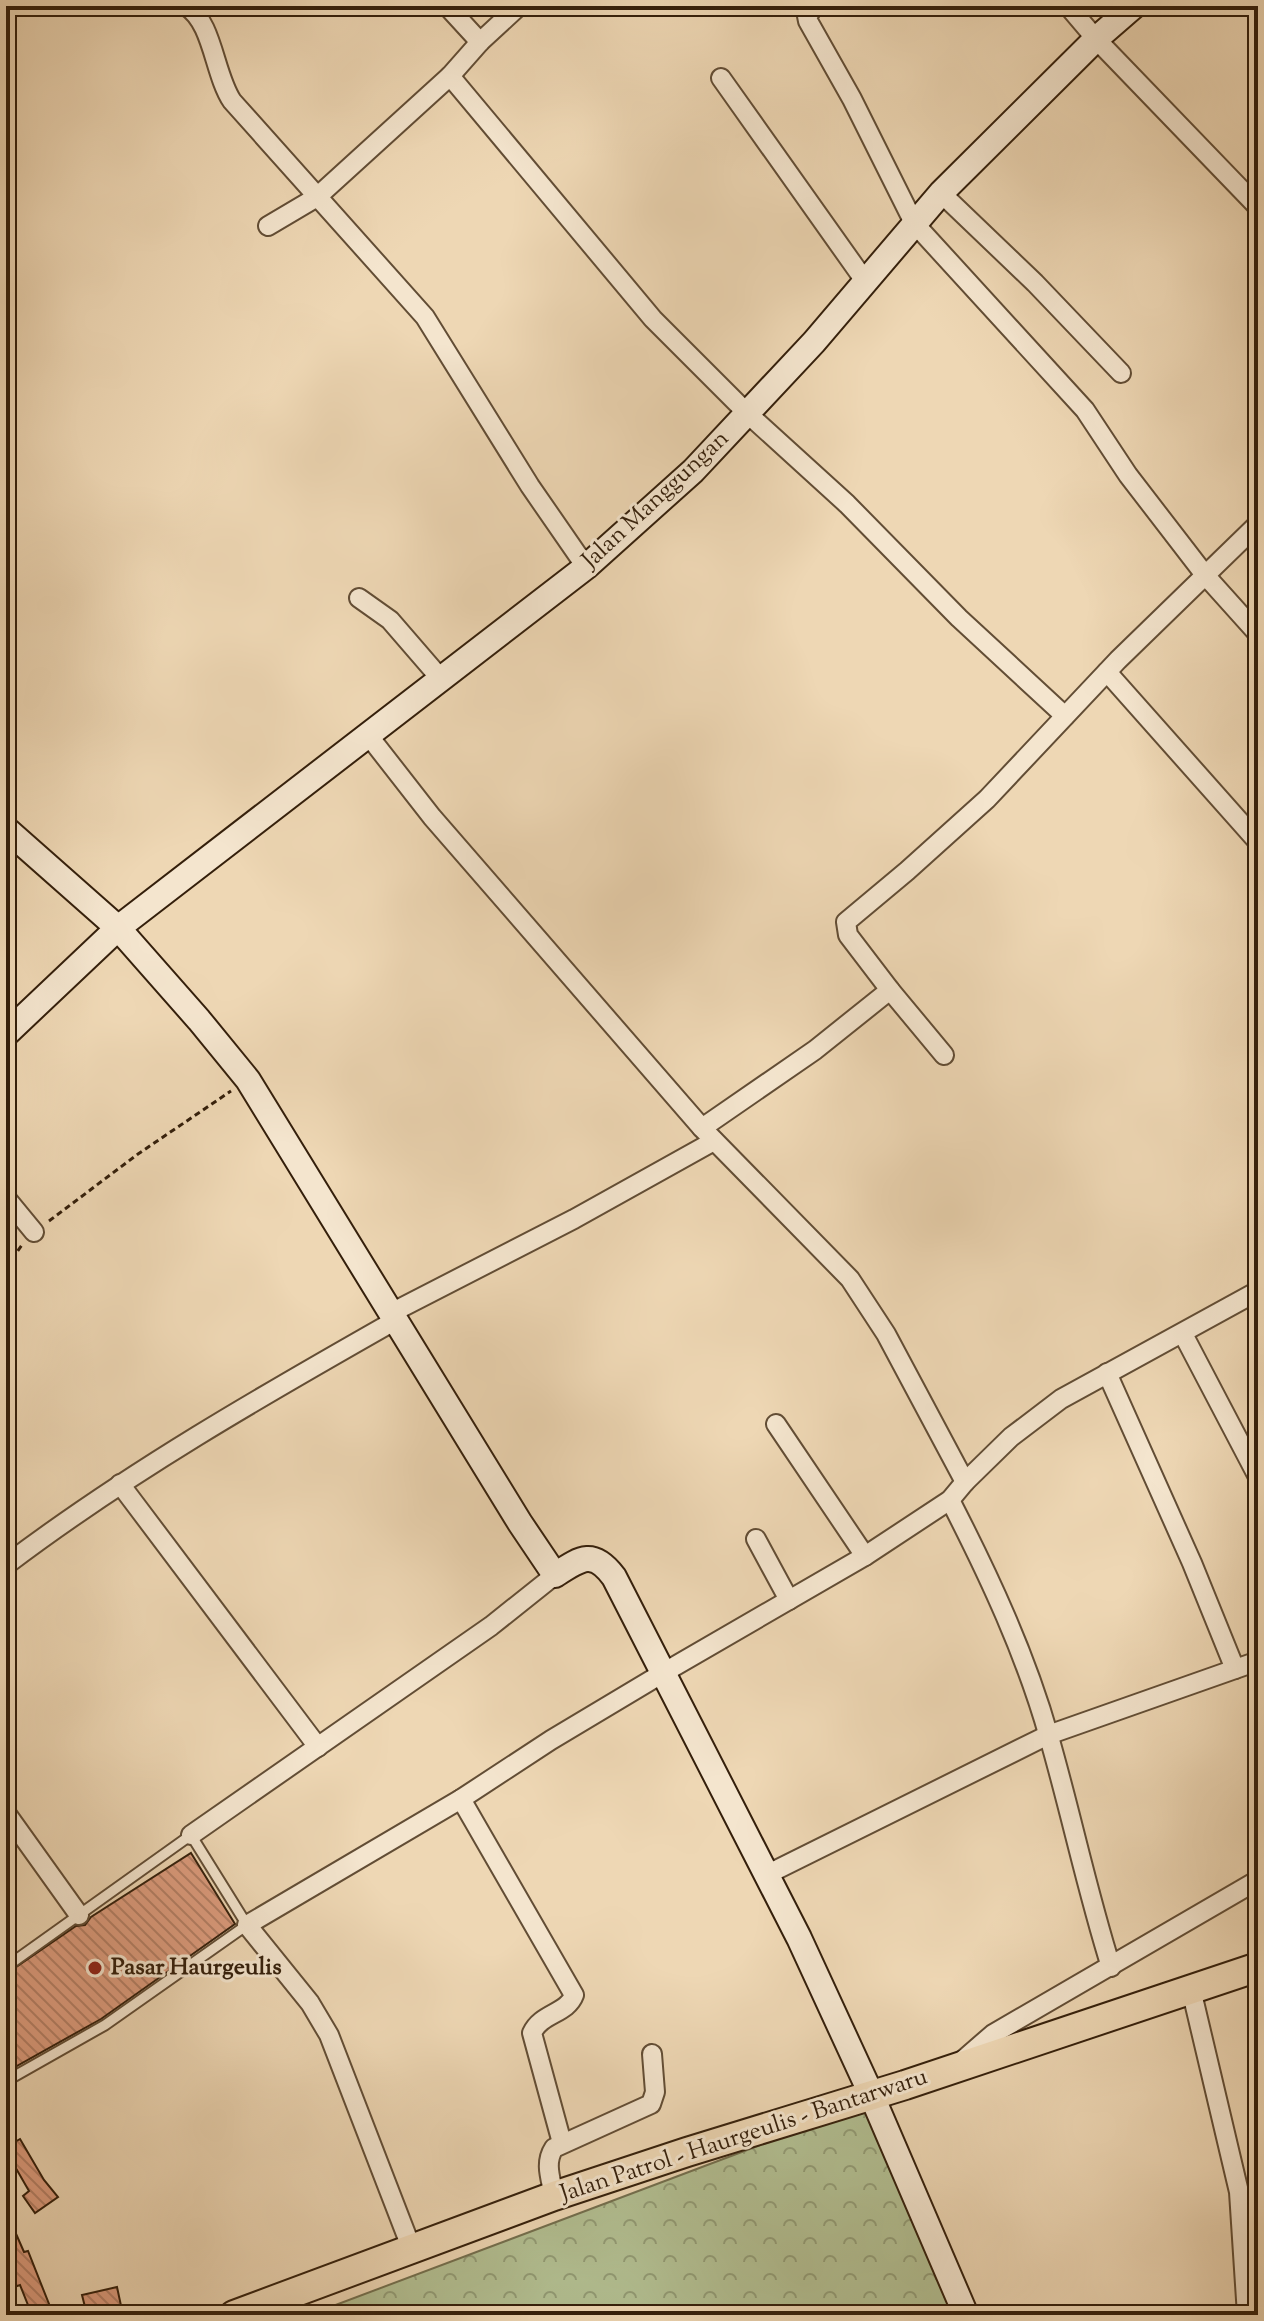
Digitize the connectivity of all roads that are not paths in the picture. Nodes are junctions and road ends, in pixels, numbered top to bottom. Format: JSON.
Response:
{"nodes":[{"id":1,"x":186,"y":6,"type":"edge"},
{"id":2,"x":447,"y":6,"type":"edge"},
{"id":3,"x":519,"y":6,"type":"edge"},
{"id":4,"x":815,"y":6,"type":"edge"},
{"id":5,"x":1068,"y":6,"type":"edge"},
{"id":6,"x":1134,"y":6,"type":"edge"},
{"id":7,"x":1096,"y":39,"type":"junction"},
{"id":8,"x":480,"y":42,"type":"junction"},
{"id":9,"x":450,"y":76,"type":"junction"},
{"id":10,"x":721,"y":78,"type":"dead end"},
{"id":11,"x":941,"y":193,"type":"junction"},
{"id":12,"x":317,"y":197,"type":"junction"},
{"id":13,"x":1258,"y":207,"type":"edge"},
{"id":14,"x":914,"y":223,"type":"junction"},
{"id":15,"x":268,"y":226,"type":"dead end"},
{"id":16,"x":865,"y":281,"type":"junction"},
{"id":17,"x":1121,"y":373,"type":"dead end"},
{"id":18,"x":747,"y":413,"type":"junction"},
{"id":19,"x":1258,"y":524,"type":"edge"},
{"id":20,"x":586,"y":567,"type":"junction"},
{"id":21,"x":1205,"y":575,"type":"junction"},
{"id":22,"x":359,"y":598,"type":"dead end"},
{"id":23,"x":1258,"y":634,"type":"edge"},
{"id":24,"x":1107,"y":672,"type":"junction"},
{"id":25,"x":441,"y":679,"type":"junction"},
{"id":26,"x":1065,"y":716,"type":"junction"},
{"id":27,"x":368,"y":735,"type":"junction"},
{"id":28,"x":6,"y":829,"type":"edge"},
{"id":29,"x":1258,"y":842,"type":"edge"},
{"id":30,"x":118,"y":928,"type":"junction"},
{"id":31,"x":890,"y":990,"type":"junction"},
{"id":32,"x":6,"y":1034,"type":"edge"},
{"id":33,"x":944,"y":1055,"type":"dead end"},
{"id":34,"x":708,"y":1135,"type":"junction"},
{"id":35,"x":6,"y":1198,"type":"edge"},
{"id":36,"x":34,"y":1232,"type":"road end"},
{"id":37,"x":1258,"y":1291,"type":"edge"},
{"id":38,"x":394,"y":1316,"type":"junction"},
{"id":39,"x":1183,"y":1334,"type":"junction"},
{"id":40,"x":1107,"y":1373,"type":"junction"},
{"id":41,"x":776,"y":1424,"type":"dead end"},
{"id":42,"x":1258,"y":1477,"type":"edge"},
{"id":43,"x":965,"y":1482,"type":"junction"},
{"id":44,"x":120,"y":1484,"type":"junction"},
{"id":45,"x":950,"y":1500,"type":"junction"},
{"id":46,"x":756,"y":1539,"type":"dead end"},
{"id":47,"x":865,"y":1556,"type":"junction"},
{"id":48,"x":6,"y":1565,"type":"edge"},
{"id":49,"x":555,"y":1575,"type":"junction"},
{"id":50,"x":789,"y":1600,"type":"junction"},
{"id":51,"x":1258,"y":1661,"type":"edge"},
{"id":52,"x":1235,"y":1669,"type":"junction"},
{"id":53,"x":663,"y":1673,"type":"junction"},
{"id":54,"x":1048,"y":1735,"type":"junction"},
{"id":55,"x":318,"y":1747,"type":"junction"},
{"id":56,"x":461,"y":1799,"type":"junction"},
{"id":57,"x":6,"y":1813,"type":"edge"},
{"id":58,"x":191,"y":1835,"type":"junction"},
{"id":59,"x":766,"y":1875,"type":"junction"},
{"id":60,"x":1258,"y":1880,"type":"edge"},
{"id":61,"x":79,"y":1915,"type":"junction"},
{"id":62,"x":247,"y":1925,"type":"junction"},
{"id":63,"x":6,"y":1967,"type":"edge"},
{"id":64,"x":1111,"y":1967,"type":"junction"},
{"id":65,"x":1258,"y":1967,"type":"edge"},
{"id":66,"x":1191,"y":1989,"type":"junction"},
{"id":67,"x":652,"y":2054,"type":"dead end"},
{"id":68,"x":952,"y":2069,"type":"junction"},
{"id":69,"x":6,"y":2081,"type":"edge"},
{"id":70,"x":871,"y":2094,"type":"junction"},
{"id":71,"x":562,"y":2143,"type":"junction"},
{"id":72,"x":554,"y":2196,"type":"junction"},
{"id":73,"x":411,"y":2247,"type":"junction"},
{"id":74,"x":234,"y":2315,"type":"edge"},
{"id":75,"x":966,"y":2315,"type":"edge"},
{"id":76,"x":1247,"y":2315,"type":"edge"}],
"edges":[{"from":1,"to":12,"type":"street"},
{"from":2,"to":8,"type":"street"},
{"from":3,"to":8,"type":"street"},
{"from":4,"to":14,"type":"street"},
{"from":5,"to":7,"type":"street"},
{"from":6,"to":7,"type":"street","name":"Jalan Manggungan"},
{"from":7,"to":11,"type":"street","name":"Jalan Manggungan"},
{"from":7,"to":13,"type":"street"},
{"from":8,"to":9,"type":"street"},
{"from":9,"to":12,"type":"street"},
{"from":9,"to":18,"type":"street"},
{"from":10,"to":16,"type":"street"},
{"from":11,"to":14,"type":"street","name":"Jalan Manggungan"},
{"from":11,"to":17,"type":"street"},
{"from":12,"to":15,"type":"street"},
{"from":12,"to":20,"type":"street"},
{"from":14,"to":16,"type":"street","name":"Jalan Manggungan"},
{"from":14,"to":21,"type":"street"},
{"from":16,"to":18,"type":"street","name":"Jalan Manggungan"},
{"from":18,"to":20,"type":"street","name":"Jalan Manggungan"},
{"from":18,"to":26,"type":"street"},
{"from":19,"to":21,"type":"street"},
{"from":20,"to":25,"type":"street","name":"Jalan Manggungan"},
{"from":21,"to":23,"type":"street"},
{"from":21,"to":24,"type":"street"},
{"from":22,"to":25,"type":"street"},
{"from":24,"to":26,"type":"street"},
{"from":24,"to":29,"type":"street"},
{"from":25,"to":27,"type":"street","name":"Jalan Manggungan"},
{"from":26,"to":31,"type":"street"},
{"from":27,"to":30,"type":"street","name":"Jalan Manggungan"},
{"from":27,"to":34,"type":"street"},
{"from":28,"to":30,"type":"street"},
{"from":30,"to":32,"type":"street","name":"Jalan Manggungan"},
{"from":30,"to":38,"type":"street"},
{"from":31,"to":33,"type":"street"},
{"from":31,"to":34,"type":"street"},
{"from":34,"to":38,"type":"street"},
{"from":34,"to":43,"type":"street"},
{"from":35,"to":36,"type":"street"},
{"from":37,"to":39,"type":"street"},
{"from":38,"to":44,"type":"street"},
{"from":38,"to":49,"type":"street"},
{"from":39,"to":40,"type":"street"},
{"from":39,"to":42,"type":"street"},
{"from":40,"to":43,"type":"street"},
{"from":40,"to":52,"type":"street"},
{"from":41,"to":47,"type":"street"},
{"from":43,"to":45,"type":"street"},
{"from":44,"to":48,"type":"street"},
{"from":44,"to":55,"type":"street"},
{"from":45,"to":47,"type":"street"},
{"from":45,"to":54,"type":"street"},
{"from":46,"to":50,"type":"street"},
{"from":47,"to":50,"type":"street"},
{"from":49,"to":53,"type":"street"},
{"from":49,"to":55,"type":"street"},
{"from":50,"to":53,"type":"street"},
{"from":51,"to":52,"type":"street"},
{"from":52,"to":54,"type":"street"},
{"from":53,"to":56,"type":"street"},
{"from":53,"to":59,"type":"street"},
{"from":54,"to":59,"type":"street"},
{"from":54,"to":64,"type":"street"},
{"from":55,"to":58,"type":"street"},
{"from":56,"to":62,"type":"street"},
{"from":56,"to":71,"type":"street"},
{"from":57,"to":61,"type":"street"},
{"from":58,"to":61,"type":"lane"},
{"from":58,"to":62,"type":"lane"},
{"from":59,"to":70,"type":"street"},
{"from":60,"to":64,"type":"street"},
{"from":61,"to":63,"type":"lane"},
{"from":62,"to":69,"type":"lane"},
{"from":62,"to":73,"type":"street"},
{"from":64,"to":68,"type":"street"},
{"from":65,"to":66,"type":"main road","name":"Jalan Patrol - Haurgeulis - Bantarwaru"},
{"from":66,"to":68,"type":"main road","name":"Jalan Patrol - Haurgeulis - Bantarwaru"},
{"from":66,"to":76,"type":"street"},
{"from":67,"to":71,"type":"street"},
{"from":68,"to":70,"type":"main road","name":"Jalan Patrol - Haurgeulis - Bantarwaru"},
{"from":70,"to":72,"type":"main road","name":"Jalan Patrol - Haurgeulis - Bantarwaru"},
{"from":70,"to":75,"type":"street"},
{"from":71,"to":72,"type":"street"},
{"from":72,"to":73,"type":"main road","name":"Jalan Patrol - Haurgeulis - Bantarwaru"},
{"from":73,"to":74,"type":"main road","name":"Jalan Patrol - Haurgeulis - Bantarwaru"}]}
